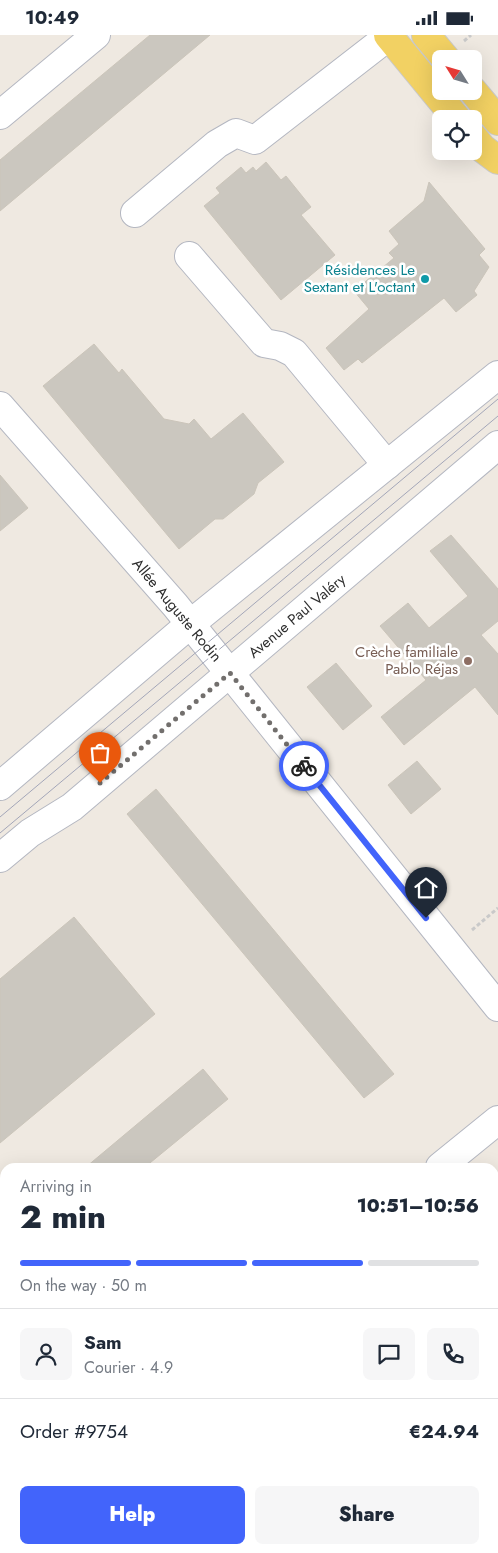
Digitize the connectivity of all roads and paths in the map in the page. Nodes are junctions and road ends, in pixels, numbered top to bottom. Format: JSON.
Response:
{"nodes":[{"id":1,"x":96,"y":35,"type":"edge"},
{"id":2,"x":389,"y":35,"type":"edge"},
{"id":3,"x":426,"y":35,"type":"edge"},
{"id":4,"x":438,"y":50,"type":"edge"},
{"id":5,"x":480,"y":100,"type":"edge"},
{"id":6,"x":450,"y":110,"type":"edge"},
{"id":7,"x":0,"y":115,"type":"edge"},
{"id":8,"x":498,"y":121,"type":"edge"},
{"id":9,"x":482,"y":149,"type":"edge"},
{"id":10,"x":498,"y":160,"type":"edge"},
{"id":11,"x":135,"y":213,"type":"dead end"},
{"id":12,"x":188,"y":256,"type":"dead end"},
{"id":13,"x":498,"y":375,"type":"edge"},
{"id":14,"x":0,"y":406,"type":"edge"},
{"id":15,"x":498,"y":445,"type":"edge"},
{"id":16,"x":387,"y":465,"type":"junction"},
{"id":17,"x":189,"y":625,"type":"junction"},
{"id":18,"x":230,"y":673,"type":"junction"},
{"id":19,"x":0,"y":786,"type":"edge"},
{"id":20,"x":0,"y":858,"type":"edge"},
{"id":21,"x":498,"y":908,"type":"edge"},
{"id":22,"x":450,"y":949,"type":"junction"},
{"id":23,"x":498,"y":1007,"type":"edge"},
{"id":24,"x":498,"y":1120,"type":"edge"},
{"id":25,"x":445,"y":1163,"type":"edge"}],
"edges":[{"from":1,"to":7,"type":"street"},
{"from":2,"to":6,"type":"main road"},
{"from":2,"to":11,"type":"street"},
{"from":3,"to":4,"type":"main road"},
{"from":5,"to":8,"type":"main road"},
{"from":9,"to":10,"type":"main road"},
{"from":12,"to":16,"type":"street"},
{"from":13,"to":16,"type":"street"},
{"from":14,"to":17,"type":"street","name":"Allée Auguste Rodin"},
{"from":15,"to":18,"type":"street","name":"Avenue Paul Valéry"},
{"from":16,"to":17,"type":"street"},
{"from":17,"to":18,"type":"street","name":"Allée Auguste Rodin"},
{"from":17,"to":19,"type":"street"},
{"from":18,"to":20,"type":"street","name":"Avenue Paul Valéry"},
{"from":18,"to":22,"type":"street","name":"Allée Auguste Rodin"},
{"from":21,"to":22,"type":"path"},
{"from":22,"to":23,"type":"street","name":"Allée Auguste Rodin"},
{"from":24,"to":25,"type":"street"}]}
